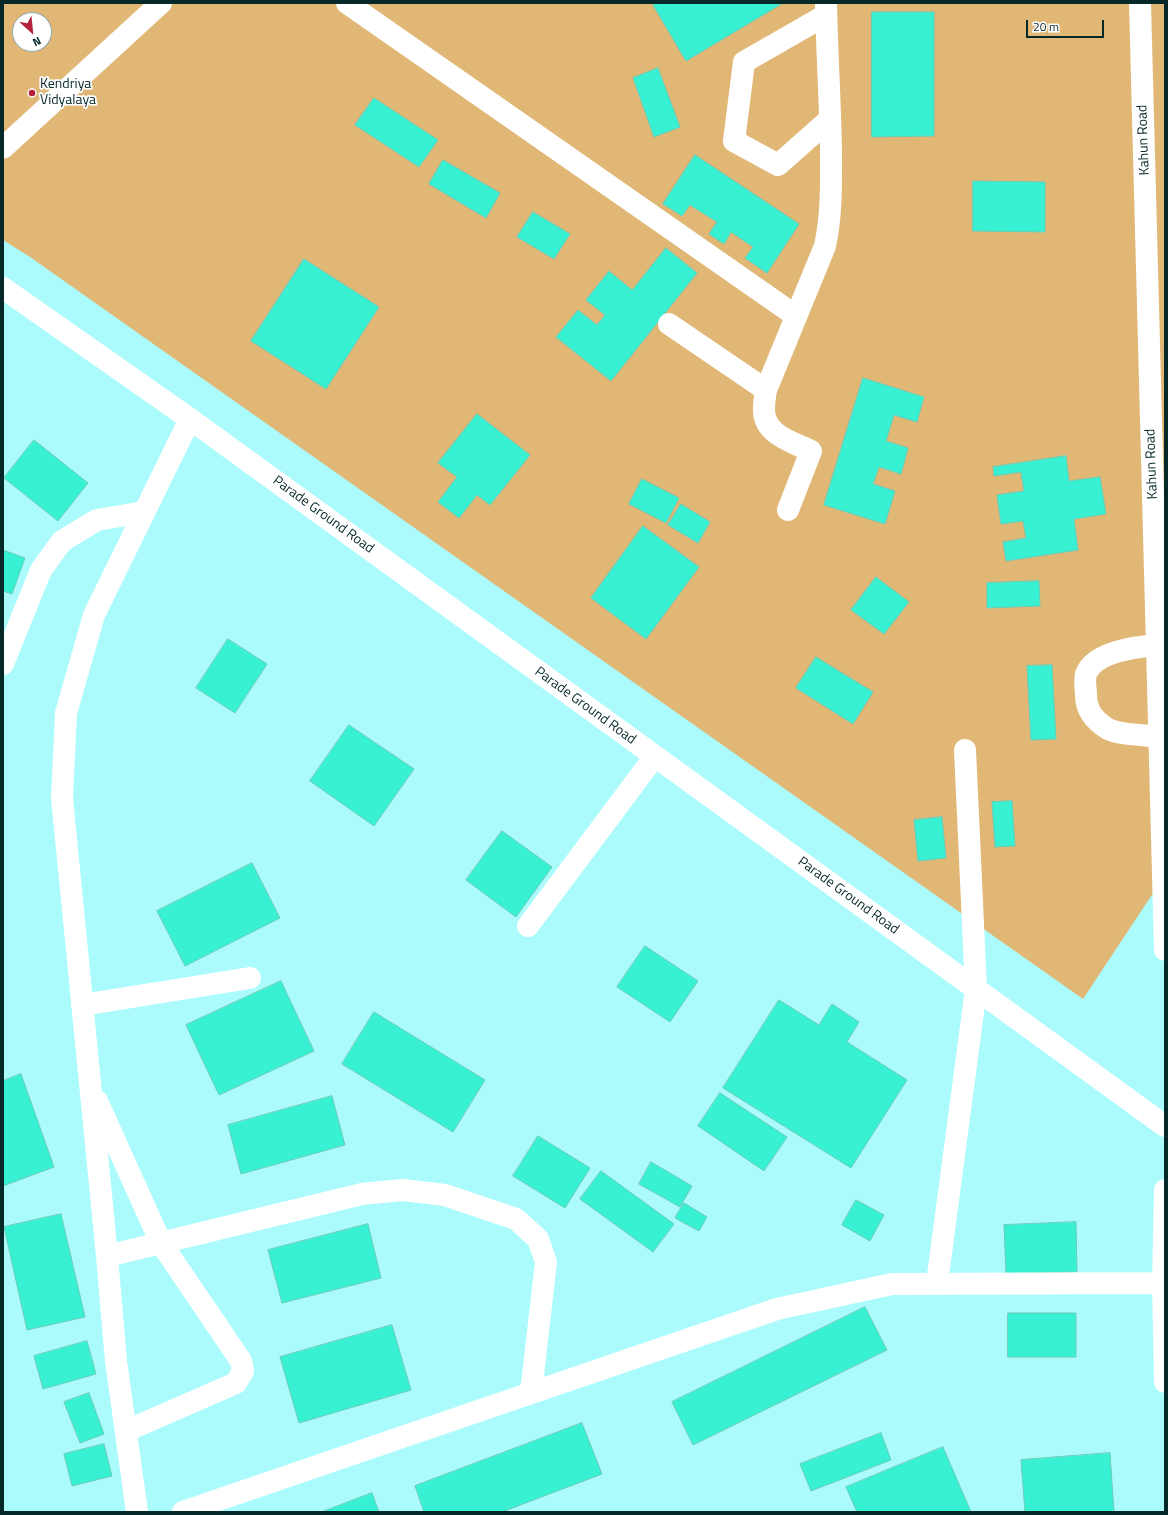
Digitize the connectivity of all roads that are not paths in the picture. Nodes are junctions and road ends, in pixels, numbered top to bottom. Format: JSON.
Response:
{"nodes":[{"id":1,"x":161,"y":3,"type":"edge"},
{"id":2,"x":347,"y":3,"type":"edge"},
{"id":3,"x":1140,"y":3,"type":"edge"},
{"id":4,"x":826,"y":9,"type":"edge"},
{"id":5,"x":830,"y":119,"type":"junction"},
{"id":6,"x":3,"y":148,"type":"edge"},
{"id":7,"x":3,"y":288,"type":"edge"},
{"id":8,"x":796,"y":316,"type":"junction"},
{"id":9,"x":669,"y":324,"type":"dead end"},
{"id":10,"x":766,"y":390,"type":"junction"},
{"id":11,"x":190,"y":419,"type":"junction"},
{"id":12,"x":788,"y":510,"type":"dead end"},
{"id":13,"x":144,"y":512,"type":"junction"},
{"id":14,"x":1157,"y":645,"type":"junction"},
{"id":15,"x":3,"y":664,"type":"edge"},
{"id":16,"x":1160,"y":737,"type":"junction"},
{"id":17,"x":965,"y":750,"type":"dead end"},
{"id":18,"x":655,"y":756,"type":"junction"},
{"id":19,"x":528,"y":926,"type":"dead end"},
{"id":20,"x":1165,"y":940,"type":"edge"},
{"id":21,"x":1165,"y":950,"type":"edge"},
{"id":22,"x":250,"y":978,"type":"dead end"},
{"id":23,"x":976,"y":989,"type":"junction"},
{"id":24,"x":82,"y":1005,"type":"junction"},
{"id":25,"x":90,"y":1086,"type":"junction"},
{"id":26,"x":1165,"y":1126,"type":"edge"},
{"id":27,"x":1165,"y":1190,"type":"edge"},
{"id":28,"x":161,"y":1242,"type":"junction"},
{"id":29,"x":107,"y":1256,"type":"junction"},
{"id":30,"x":1162,"y":1283,"type":"junction"},
{"id":31,"x":937,"y":1284,"type":"junction"},
{"id":32,"x":1165,"y":1382,"type":"edge"},
{"id":33,"x":531,"y":1393,"type":"junction"},
{"id":34,"x":126,"y":1431,"type":"junction"},
{"id":35,"x":137,"y":1512,"type":"edge"},
{"id":36,"x":183,"y":1512,"type":"edge"}],
"edges":[{"from":1,"to":6,"type":"street"},
{"from":2,"to":8,"type":"street"},
{"from":3,"to":14,"type":"street","name":"Kahun Road"},
{"from":4,"to":5,"type":"street"},
{"from":4,"to":5,"type":"street"},
{"from":5,"to":8,"type":"street"},
{"from":7,"to":11,"type":"street","name":"Parade Ground Road"},
{"from":8,"to":10,"type":"street"},
{"from":9,"to":10,"type":"street"},
{"from":10,"to":12,"type":"street"},
{"from":11,"to":13,"type":"street"},
{"from":11,"to":18,"type":"street","name":"Parade Ground Road"},
{"from":13,"to":15,"type":"street"},
{"from":13,"to":24,"type":"street"},
{"from":14,"to":16,"type":"street","name":"Kahun Road"},
{"from":14,"to":16,"type":"street"},
{"from":16,"to":20,"type":"street","name":"Kahun Road"},
{"from":17,"to":23,"type":"street"},
{"from":18,"to":19,"type":"street"},
{"from":18,"to":23,"type":"street","name":"Parade Ground Road"},
{"from":20,"to":21,"type":"street","name":"Kahun Road"},
{"from":22,"to":24,"type":"street"},
{"from":23,"to":26,"type":"street","name":"Parade Ground Road"},
{"from":23,"to":31,"type":"street"},
{"from":24,"to":25,"type":"street"},
{"from":25,"to":28,"type":"street"},
{"from":25,"to":29,"type":"street"},
{"from":27,"to":30,"type":"street"},
{"from":28,"to":29,"type":"street"},
{"from":28,"to":33,"type":"street"},
{"from":28,"to":34,"type":"street"},
{"from":29,"to":34,"type":"street"},
{"from":30,"to":31,"type":"street"},
{"from":30,"to":32,"type":"street"},
{"from":31,"to":33,"type":"street"},
{"from":33,"to":36,"type":"street"},
{"from":34,"to":35,"type":"street"}]}
